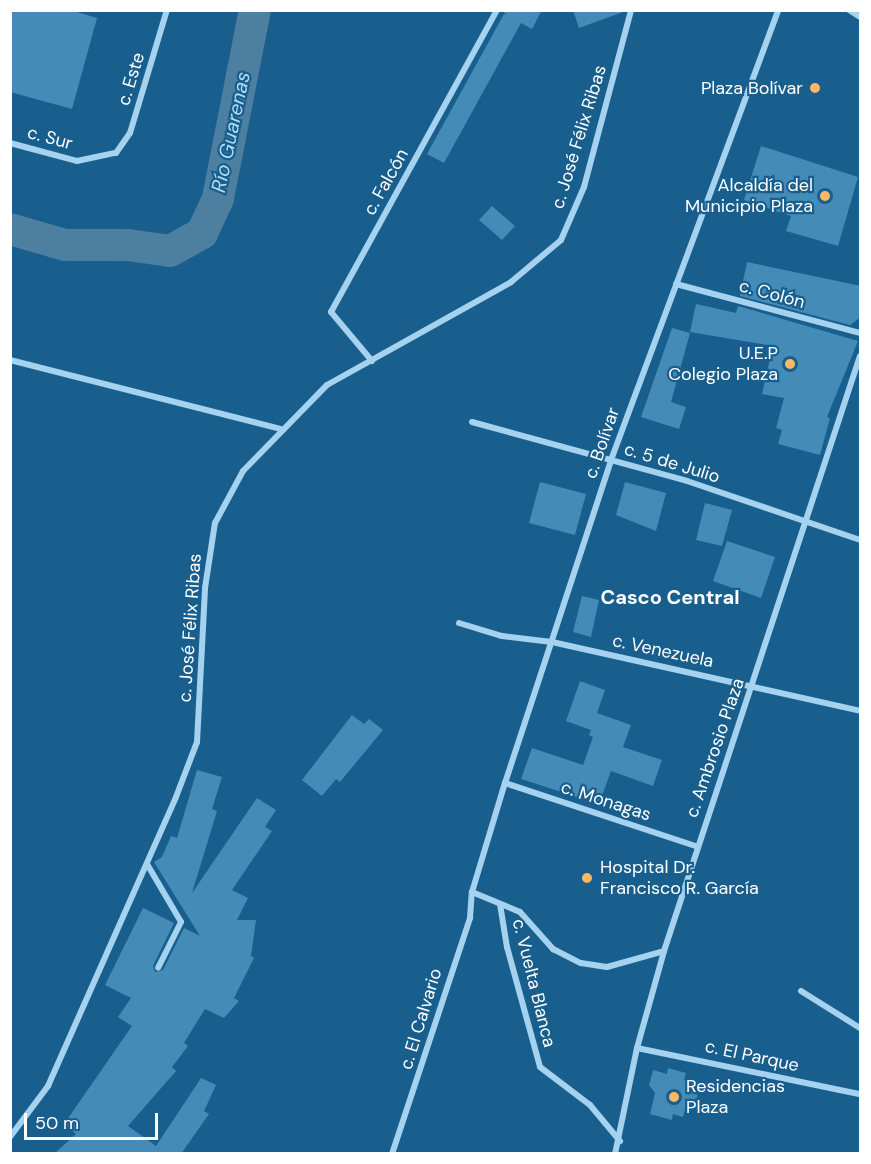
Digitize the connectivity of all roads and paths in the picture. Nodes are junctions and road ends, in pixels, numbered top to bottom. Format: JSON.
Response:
{"nodes":[{"id":1,"x":167,"y":10,"type":"edge"},
{"id":2,"x":497,"y":10,"type":"edge"},
{"id":3,"x":631,"y":10,"type":"edge"},
{"id":4,"x":778,"y":10,"type":"edge"},
{"id":5,"x":849,"y":10,"type":"edge"},
{"id":6,"x":861,"y":16,"type":"edge"},
{"id":7,"x":10,"y":143,"type":"edge"},
{"id":8,"x":116,"y":153,"type":"joint"},
{"id":9,"x":676,"y":284,"type":"junction"},
{"id":10,"x":861,"y":333,"type":"edge"},
{"id":11,"x":861,"y":356,"type":"edge"},
{"id":12,"x":10,"y":360,"type":"edge"},
{"id":13,"x":372,"y":361,"type":"junction"},
{"id":14,"x":472,"y":422,"type":"dead end"},
{"id":15,"x":280,"y":429,"type":"junction"},
{"id":16,"x":611,"y":460,"type":"junction"},
{"id":17,"x":806,"y":524,"type":"junction"},
{"id":18,"x":861,"y":540,"type":"edge"},
{"id":19,"x":459,"y":623,"type":"dead end"},
{"id":20,"x":552,"y":642,"type":"junction"},
{"id":21,"x":752,"y":686,"type":"junction"},
{"id":22,"x":861,"y":711,"type":"edge"},
{"id":23,"x":505,"y":783,"type":"junction"},
{"id":24,"x":698,"y":847,"type":"junction"},
{"id":25,"x":147,"y":864,"type":"junction"},
{"id":26,"x":472,"y":892,"type":"junction"},
{"id":27,"x":500,"y":904,"type":"junction"},
{"id":28,"x":664,"y":951,"type":"junction"},
{"id":29,"x":158,"y":968,"type":"dead end"},
{"id":30,"x":801,"y":991,"type":"dead end"},
{"id":31,"x":861,"y":1028,"type":"edge"},
{"id":32,"x":637,"y":1048,"type":"junction"},
{"id":33,"x":861,"y":1094,"type":"edge"},
{"id":34,"x":10,"y":1137,"type":"edge"},
{"id":35,"x":620,"y":1141,"type":"junction"},
{"id":36,"x":392,"y":1154,"type":"edge"},
{"id":37,"x":615,"y":1154,"type":"edge"}],
"edges":[{"from":1,"to":8,"type":"street","name":"c. Este"},
{"from":2,"to":13,"type":"street","name":"c. Falcón"},
{"from":3,"to":13,"type":"street","name":"c. José Félix Ribas"},
{"from":4,"to":9,"type":"street","name":"c. Bolívar"},
{"from":5,"to":6,"type":"street"},
{"from":7,"to":8,"type":"street","name":"c. Sur"},
{"from":9,"to":10,"type":"street","name":"c. Colón"},
{"from":9,"to":16,"type":"street","name":"c. Bolívar"},
{"from":11,"to":17,"type":"street","name":"c. Ambrosio Plaza"},
{"from":12,"to":15,"type":"street"},
{"from":13,"to":15,"type":"street","name":"c. José Félix Ribas"},
{"from":14,"to":16,"type":"street","name":"c. 5 de Julio"},
{"from":15,"to":25,"type":"street","name":"c. José Félix Ribas"},
{"from":16,"to":17,"type":"street","name":"c. 5 de Julio"},
{"from":16,"to":20,"type":"street","name":"c. Bolívar"},
{"from":17,"to":18,"type":"street","name":"c. 5 de Julio"},
{"from":17,"to":21,"type":"street","name":"c. Ambrosio Plaza"},
{"from":19,"to":20,"type":"street","name":"c. Venezuela"},
{"from":20,"to":21,"type":"street","name":"c. Venezuela"},
{"from":20,"to":23,"type":"street","name":"c. Bolívar"},
{"from":21,"to":22,"type":"street","name":"c. Venezuela"},
{"from":21,"to":24,"type":"street","name":"c. Ambrosio Plaza"},
{"from":23,"to":24,"type":"street","name":"c. Monagas"},
{"from":23,"to":26,"type":"street","name":"c. Bolívar"},
{"from":24,"to":28,"type":"street","name":"c. Ambrosio Plaza"},
{"from":25,"to":29,"type":"street"},
{"from":25,"to":34,"type":"street","name":"c. José Félix Ribas"},
{"from":26,"to":27,"type":"street"},
{"from":26,"to":36,"type":"street","name":"c. El Calvario"},
{"from":27,"to":28,"type":"street"},
{"from":27,"to":35,"type":"street","name":"c. Vuelta Blanca"},
{"from":28,"to":32,"type":"street","name":"c. Ambrosio Plaza"},
{"from":30,"to":31,"type":"street"},
{"from":32,"to":33,"type":"street","name":"c. El Parque"},
{"from":32,"to":35,"type":"street","name":"c. Ambrosio Plaza"},
{"from":35,"to":37,"type":"street","name":"c. Ambrosio Plaza"}]}
